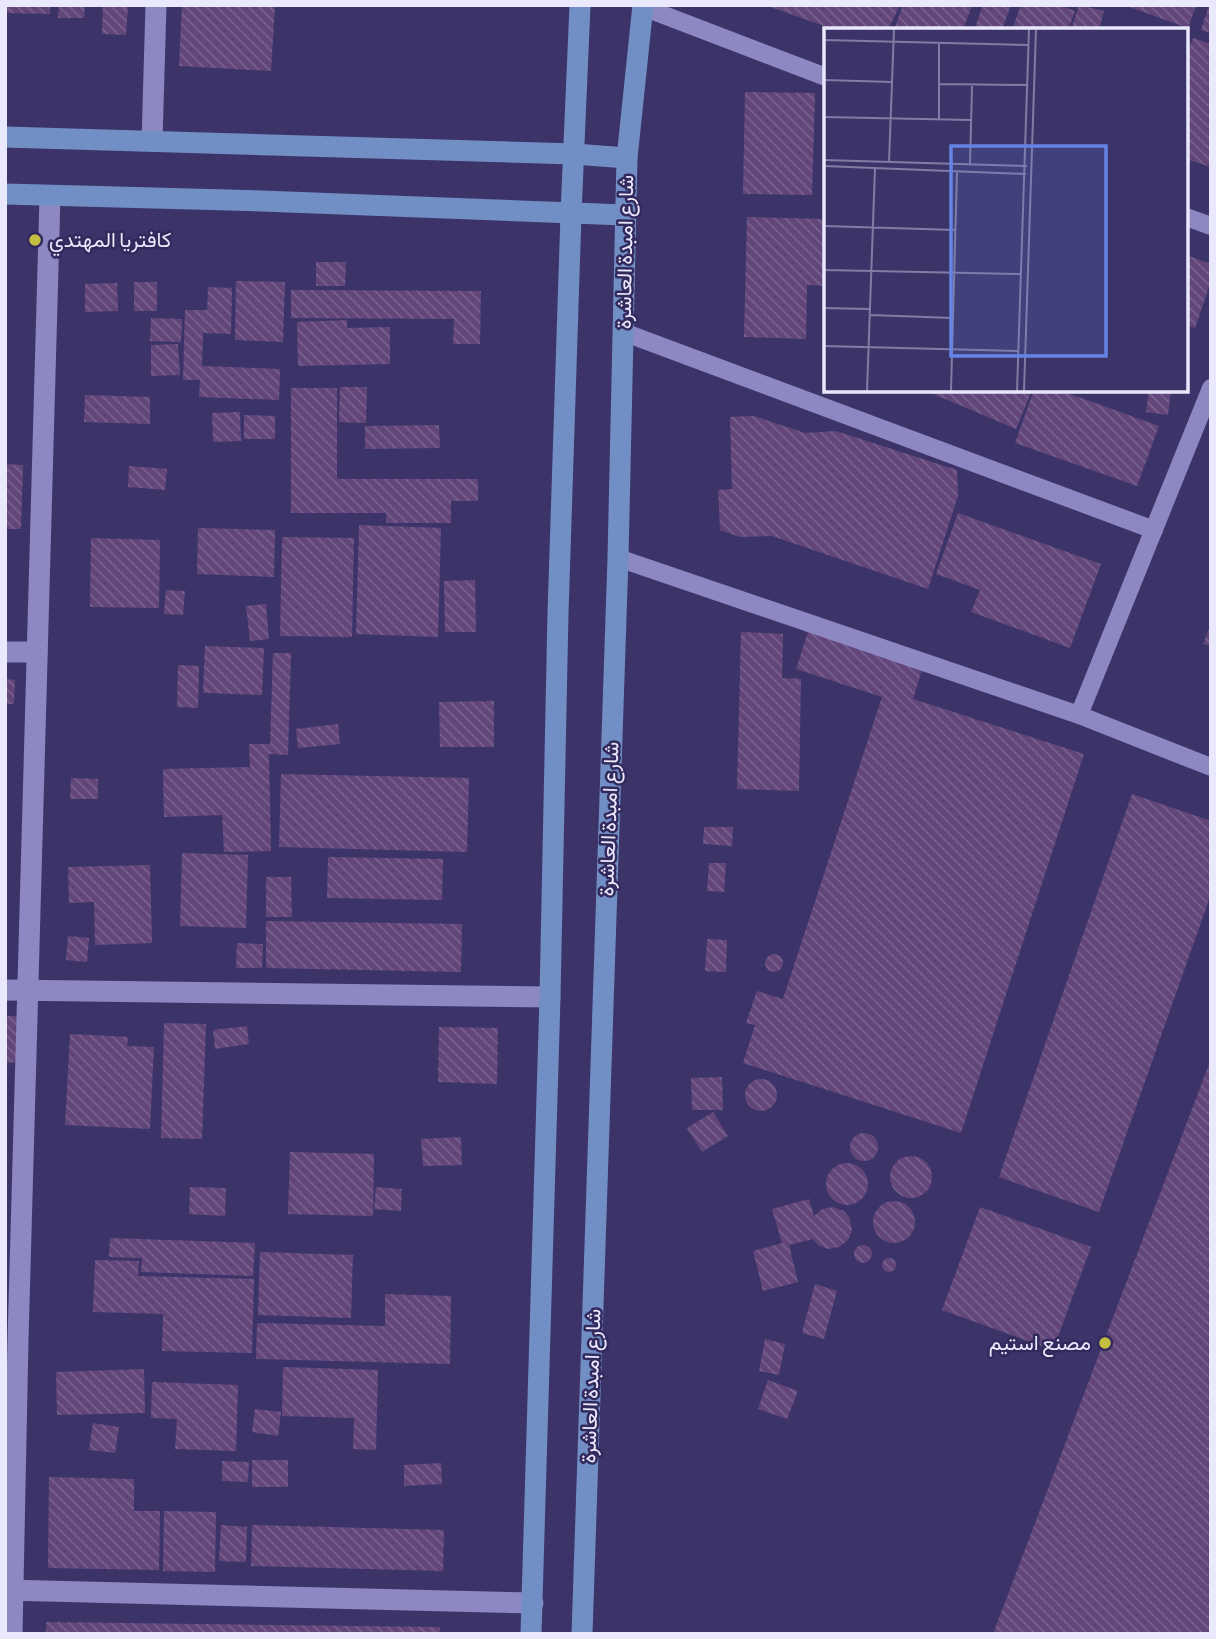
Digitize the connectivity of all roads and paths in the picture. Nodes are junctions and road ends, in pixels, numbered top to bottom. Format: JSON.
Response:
{"nodes":[{"id":1,"x":156,"y":5,"type":"edge"},
{"id":2,"x":580,"y":5,"type":"edge"},
{"id":3,"x":643,"y":6,"type":"edge"},
{"id":4,"x":824,"y":76,"type":"edge"},
{"id":5,"x":5,"y":137,"type":"edge"},
{"id":6,"x":152,"y":141,"type":"junction"},
{"id":7,"x":573,"y":154,"type":"junction"},
{"id":8,"x":627,"y":158,"type":"junction"},
{"id":9,"x":5,"y":194,"type":"edge"},
{"id":10,"x":50,"y":196,"type":"junction"},
{"id":11,"x":571,"y":214,"type":"junction"},
{"id":12,"x":625,"y":215,"type":"junction"},
{"id":13,"x":1188,"y":218,"type":"edge"},
{"id":14,"x":1211,"y":226,"type":"edge"},
{"id":15,"x":623,"y":332,"type":"junction"},
{"id":16,"x":1211,"y":388,"type":"edge"},
{"id":17,"x":1154,"y":530,"type":"junction"},
{"id":18,"x":618,"y":558,"type":"junction"},
{"id":19,"x":5,"y":652,"type":"edge"},
{"id":20,"x":37,"y":652,"type":"junction"},
{"id":21,"x":1079,"y":715,"type":"junction"},
{"id":22,"x":1211,"y":767,"type":"edge"},
{"id":23,"x":5,"y":990,"type":"edge"},
{"id":24,"x":27,"y":990,"type":"junction"},
{"id":25,"x":550,"y":997,"type":"junction"},
{"id":26,"x":11,"y":1340,"type":"edge"},
{"id":27,"x":10,"y":1590,"type":"edge"},
{"id":28,"x":533,"y":1603,"type":"junction"},
{"id":29,"x":12,"y":1634,"type":"edge"},
{"id":30,"x":531,"y":1634,"type":"edge"},
{"id":31,"x":582,"y":1634,"type":"edge"}],
"edges":[{"from":1,"to":6,"type":"street"},
{"from":2,"to":7,"type":"main road"},
{"from":3,"to":4,"type":"lane"},
{"from":3,"to":8,"type":"main road","name":"شارع امبدة العاشرة"},
{"from":5,"to":6,"type":"main road"},
{"from":6,"to":7,"type":"main road"},
{"from":7,"to":8,"type":"main road"},
{"from":7,"to":11,"type":"main road"},
{"from":8,"to":12,"type":"main road","name":"شارع امبدة العاشرة"},
{"from":9,"to":10,"type":"main road"},
{"from":10,"to":11,"type":"main road"},
{"from":10,"to":20,"type":"street"},
{"from":11,"to":12,"type":"main road"},
{"from":11,"to":25,"type":"main road"},
{"from":12,"to":15,"type":"main road","name":"شارع امبدة العاشرة"},
{"from":13,"to":14,"type":"lane"},
{"from":15,"to":17,"type":"lane"},
{"from":15,"to":18,"type":"main road","name":"شارع امبدة العاشرة"},
{"from":16,"to":17,"type":"lane"},
{"from":17,"to":21,"type":"lane"},
{"from":18,"to":21,"type":"lane"},
{"from":18,"to":31,"type":"main road","name":"شارع امبدة العاشرة"},
{"from":19,"to":20,"type":"street"},
{"from":20,"to":24,"type":"street"},
{"from":21,"to":22,"type":"lane"},
{"from":23,"to":24,"type":"street"},
{"from":24,"to":25,"type":"street"},
{"from":24,"to":26,"type":"street"},
{"from":25,"to":28,"type":"main road"},
{"from":26,"to":27,"type":"street"},
{"from":27,"to":28,"type":"street"},
{"from":27,"to":29,"type":"street"},
{"from":28,"to":30,"type":"main road"}]}
